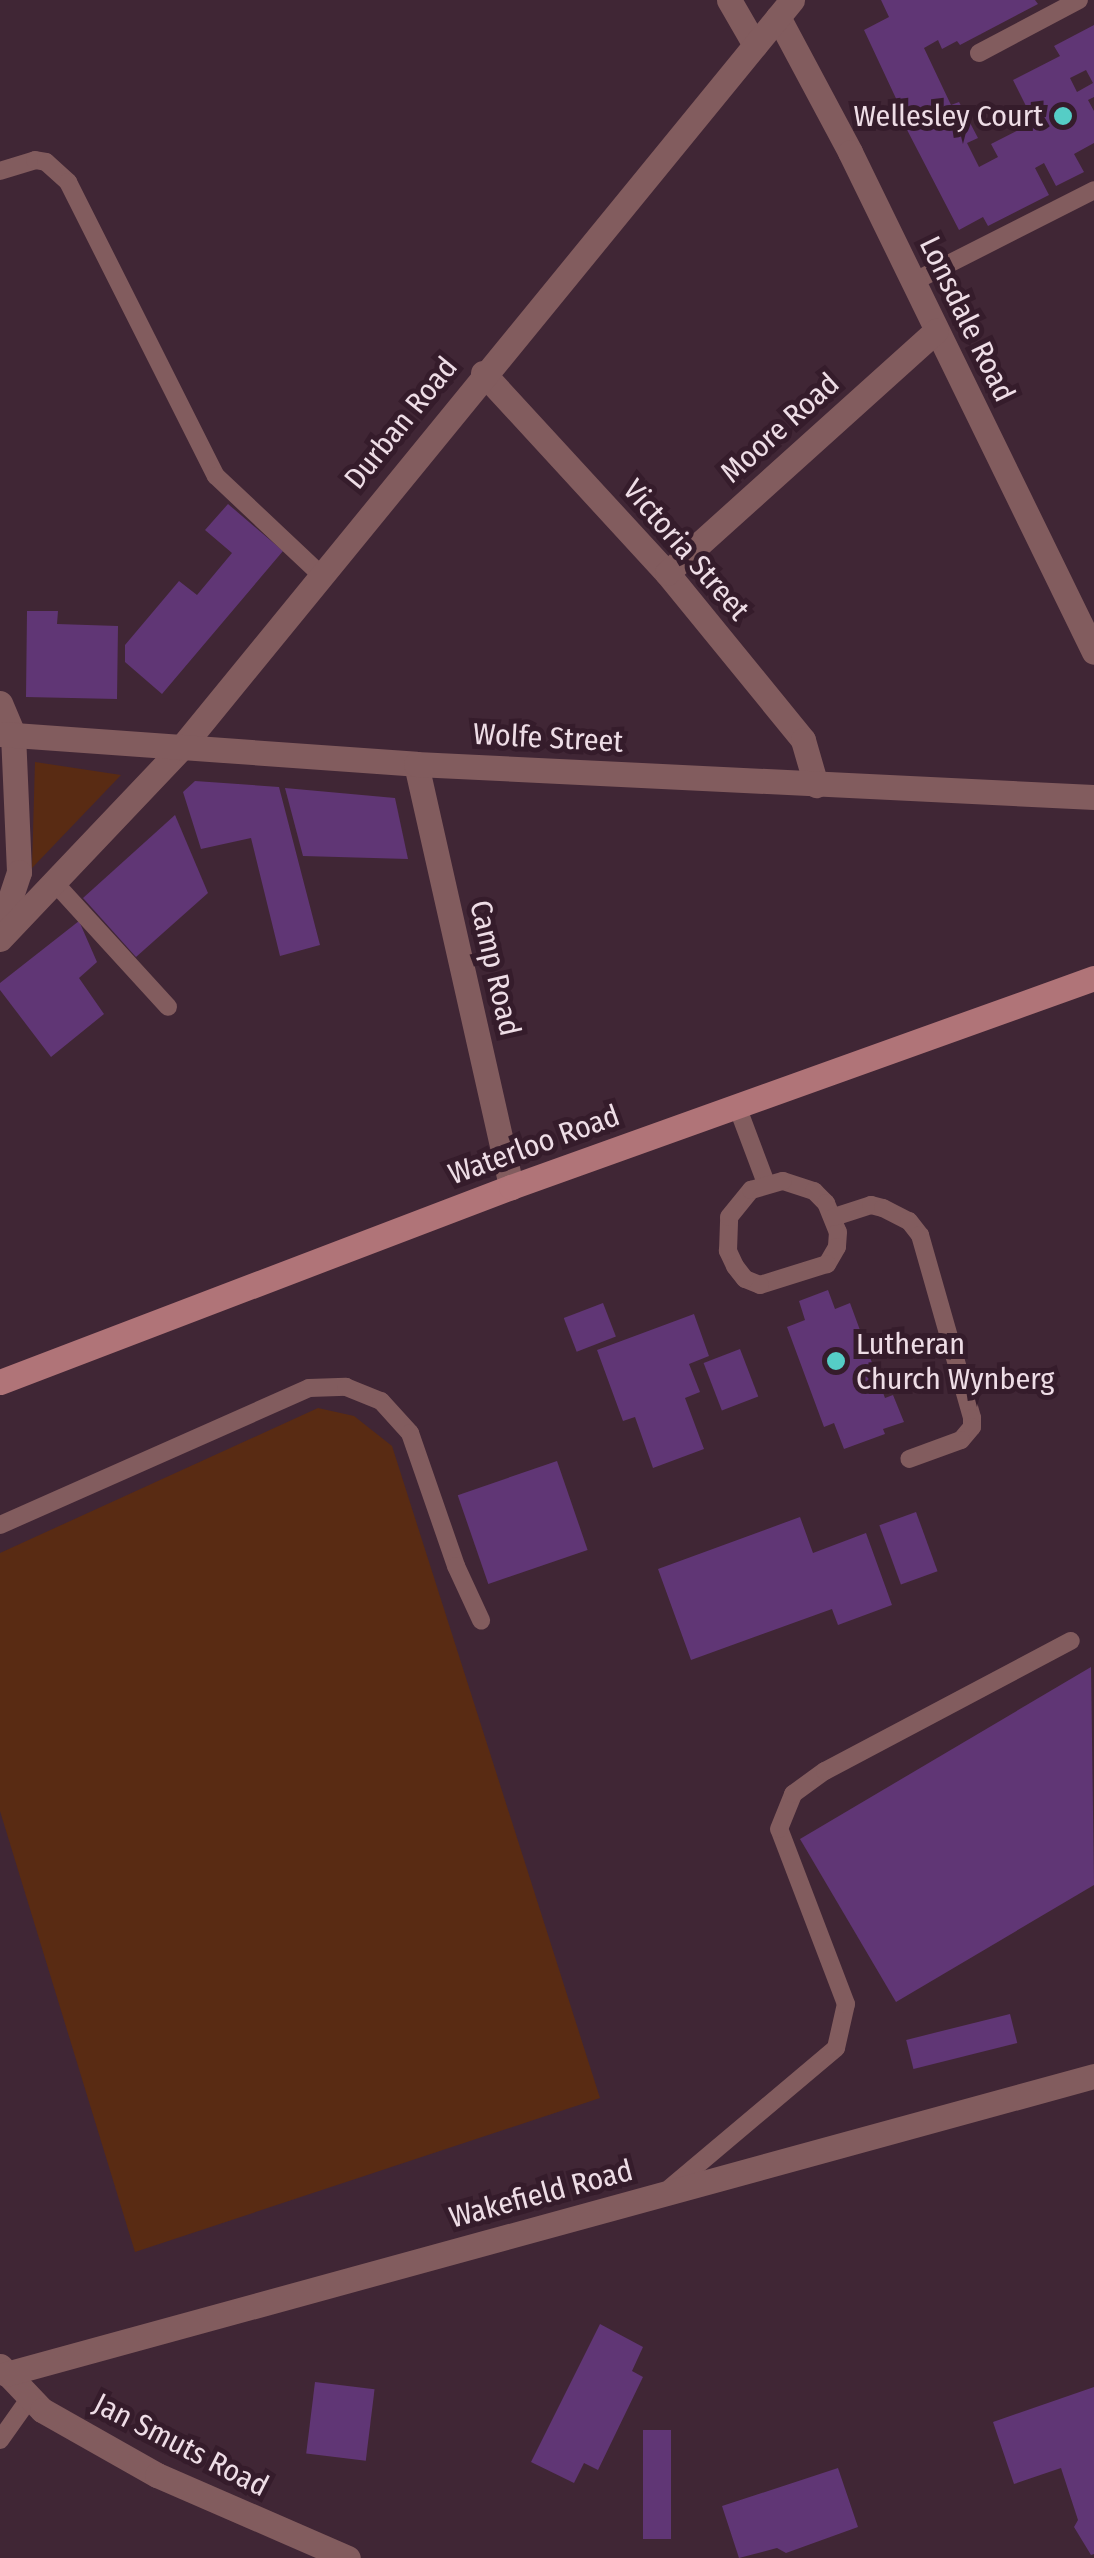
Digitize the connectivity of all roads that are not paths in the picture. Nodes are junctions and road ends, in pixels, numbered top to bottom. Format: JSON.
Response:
{"nodes":[{"id":1,"x":729,"y":0,"type":"edge"},
{"id":2,"x":1079,"y":0,"type":"edge"},
{"id":3,"x":785,"y":9,"type":"edge"},
{"id":4,"x":754,"y":45,"type":"junction"},
{"id":5,"x":979,"y":53,"type":"dead end"},
{"id":6,"x":0,"y":172,"type":"edge"},
{"id":7,"x":1094,"y":190,"type":"edge"},
{"id":8,"x":912,"y":282,"type":"junction"},
{"id":9,"x":936,"y":331,"type":"junction"},
{"id":10,"x":483,"y":373,"type":"junction"},
{"id":11,"x":667,"y":573,"type":"junction"},
{"id":12,"x":320,"y":574,"type":"junction"},
{"id":13,"x":1094,"y":652,"type":"edge"},
{"id":14,"x":0,"y":704,"type":"edge"},
{"id":15,"x":7,"y":734,"type":"edge"},
{"id":16,"x":181,"y":748,"type":"junction"},
{"id":17,"x":416,"y":764,"type":"junction"},
{"id":18,"x":816,"y":785,"type":"junction"},
{"id":19,"x":1094,"y":796,"type":"edge"},
{"id":20,"x":20,"y":872,"type":"junction"},
{"id":21,"x":54,"y":882,"type":"junction"},
{"id":22,"x":0,"y":929,"type":"edge"},
{"id":23,"x":0,"y":939,"type":"edge"},
{"id":24,"x":1094,"y":978,"type":"edge"},
{"id":25,"x":168,"y":1007,"type":"dead end"},
{"id":26,"x":737,"y":1106,"type":"junction"},
{"id":27,"x":766,"y":1183,"type":"junction"},
{"id":28,"x":512,"y":1187,"type":"junction"},
{"id":29,"x":834,"y":1217,"type":"junction"},
{"id":30,"x":0,"y":1382,"type":"edge"},
{"id":31,"x":908,"y":1459,"type":"dead end"},
{"id":32,"x":0,"y":1526,"type":"edge"},
{"id":33,"x":481,"y":1620,"type":"dead end"},
{"id":34,"x":1072,"y":1641,"type":"dead end"},
{"id":35,"x":1094,"y":2076,"type":"edge"},
{"id":36,"x":662,"y":2195,"type":"junction"},
{"id":37,"x":3,"y":2370,"type":"edge"},
{"id":38,"x":29,"y":2400,"type":"junction"},
{"id":39,"x":0,"y":2440,"type":"edge"},
{"id":40,"x":348,"y":2558,"type":"edge"}],
"edges":[{"from":1,"to":4,"type":"street"},
{"from":2,"to":5,"type":"lane"},
{"from":3,"to":4,"type":"street","name":"Durban Road"},
{"from":3,"to":8,"type":"street","name":"Lonsdale Road"},
{"from":4,"to":10,"type":"street","name":"Durban Road"},
{"from":6,"to":12,"type":"lane"},
{"from":7,"to":8,"type":"lane"},
{"from":8,"to":9,"type":"street","name":"Lonsdale Road"},
{"from":9,"to":11,"type":"street","name":"Moore Road"},
{"from":9,"to":13,"type":"street","name":"Lonsdale Road"},
{"from":10,"to":11,"type":"street","name":"Victoria Street"},
{"from":10,"to":12,"type":"street","name":"Durban Road"},
{"from":11,"to":18,"type":"street","name":"Victoria Street"},
{"from":12,"to":16,"type":"street","name":"Durban Road"},
{"from":14,"to":15,"type":"street"},
{"from":15,"to":16,"type":"street","name":"Wolfe Street"},
{"from":15,"to":20,"type":"street"},
{"from":16,"to":17,"type":"street","name":"Wolfe Street"},
{"from":16,"to":21,"type":"street","name":"Durban Road"},
{"from":17,"to":18,"type":"street","name":"Wolfe Street"},
{"from":17,"to":28,"type":"street","name":"Camp Road"},
{"from":18,"to":19,"type":"street","name":"Wolfe Street"},
{"from":20,"to":21,"type":"street"},
{"from":20,"to":22,"type":"street"},
{"from":21,"to":23,"type":"street","name":"Durban Road"},
{"from":21,"to":25,"type":"lane"},
{"from":24,"to":26,"type":"main road","name":"Waterloo Road"},
{"from":26,"to":27,"type":"lane"},
{"from":26,"to":28,"type":"main road","name":"Waterloo Road"},
{"from":27,"to":29,"type":"lane"},
{"from":27,"to":29,"type":"lane"},
{"from":28,"to":30,"type":"main road","name":"Waterloo Road"},
{"from":29,"to":31,"type":"lane"},
{"from":32,"to":33,"type":"lane"},
{"from":34,"to":36,"type":"lane"},
{"from":35,"to":36,"type":"street","name":"Wakefield Road"},
{"from":36,"to":37,"type":"street","name":"Wakefield Road"},
{"from":37,"to":38,"type":"street","name":"Jan Smuts Road"},
{"from":38,"to":39,"type":"lane"},
{"from":38,"to":40,"type":"street","name":"Jan Smuts Road"}]}
